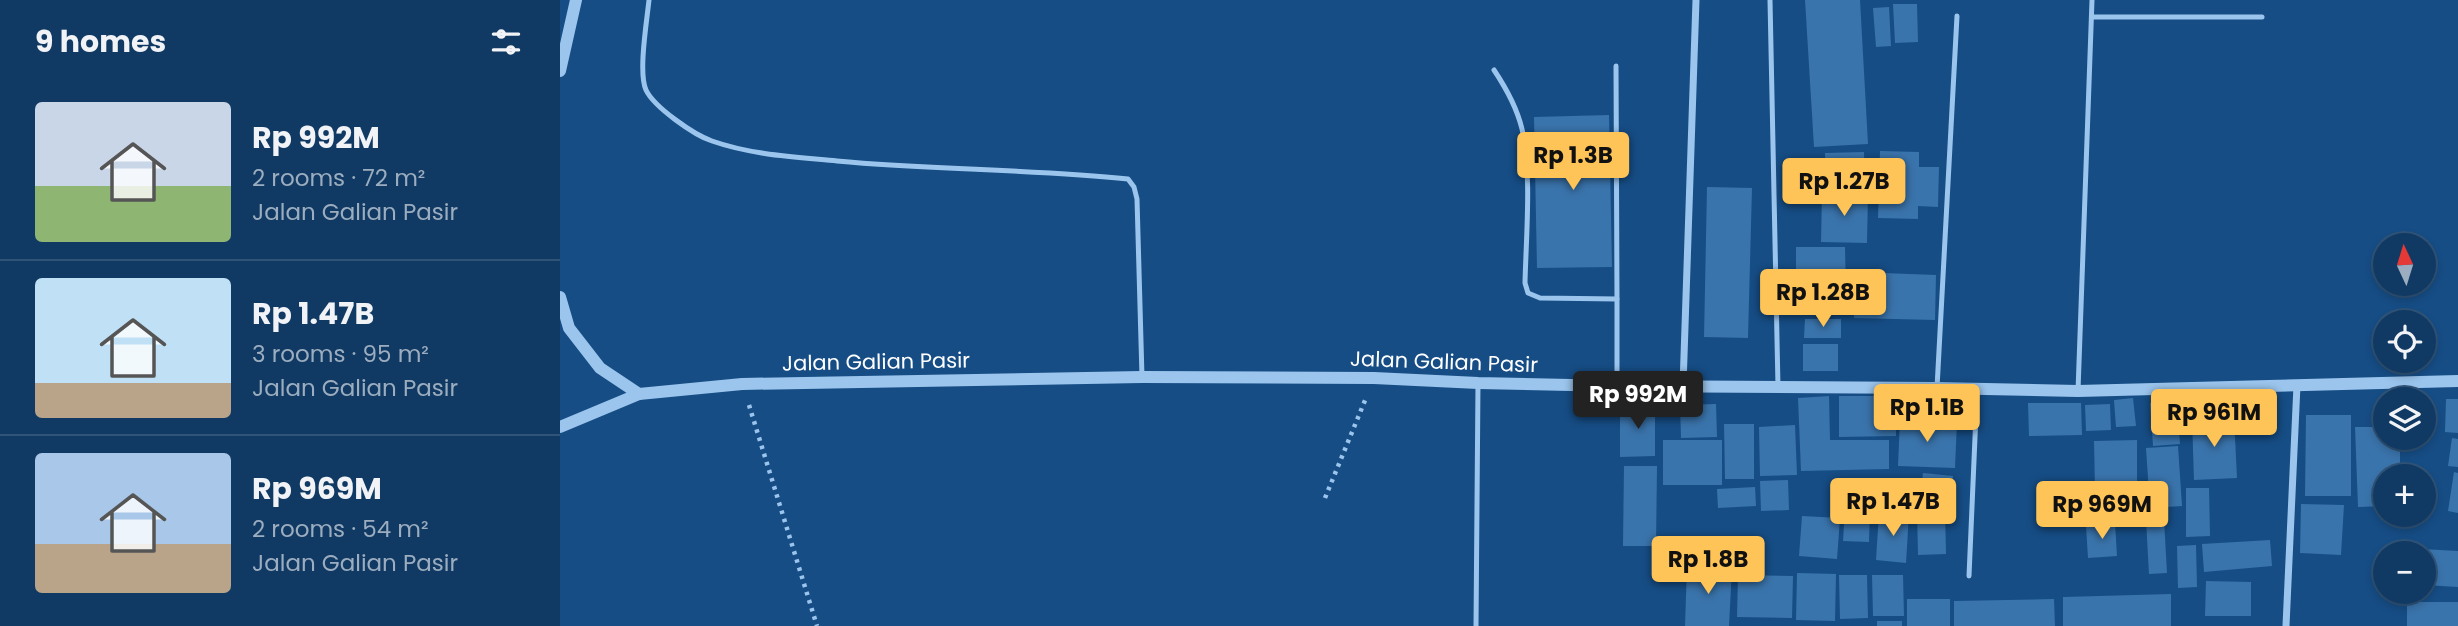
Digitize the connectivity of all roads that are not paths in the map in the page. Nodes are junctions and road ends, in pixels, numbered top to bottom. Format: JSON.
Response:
{"nodes":[{"id":1,"x":576,"y":0,"type":"edge"},
{"id":2,"x":649,"y":0,"type":"edge"},
{"id":3,"x":1696,"y":0,"type":"edge"},
{"id":4,"x":1770,"y":0,"type":"edge"},
{"id":5,"x":2092,"y":0,"type":"edge"},
{"id":6,"x":1957,"y":16,"type":"dead end"},
{"id":7,"x":2092,"y":17,"type":"junction"},
{"id":8,"x":2262,"y":17,"type":"dead end"},
{"id":9,"x":1616,"y":66,"type":"dead end"},
{"id":10,"x":1494,"y":70,"type":"dead end"},
{"id":11,"x":560,"y":71,"type":"edge"},
{"id":12,"x":560,"y":297,"type":"edge"},
{"id":13,"x":1617,"y":299,"type":"junction"},
{"id":14,"x":1142,"y":377,"type":"junction"},
{"id":15,"x":2458,"y":381,"type":"edge"},
{"id":16,"x":1478,"y":383,"type":"junction"},
{"id":17,"x":2297,"y":385,"type":"junction"},
{"id":18,"x":1617,"y":386,"type":"junction"},
{"id":19,"x":1683,"y":386,"type":"junction"},
{"id":20,"x":1779,"y":387,"type":"junction"},
{"id":21,"x":1937,"y":388,"type":"junction"},
{"id":22,"x":1977,"y":388,"type":"junction"},
{"id":23,"x":2078,"y":391,"type":"junction"},
{"id":24,"x":639,"y":394,"type":"junction"},
{"id":25,"x":560,"y":427,"type":"edge"},
{"id":26,"x":1969,"y":576,"type":"dead end"},
{"id":27,"x":1476,"y":626,"type":"edge"},
{"id":28,"x":2286,"y":626,"type":"edge"}],
"edges":[{"from":1,"to":11,"type":"street"},
{"from":2,"to":14,"type":"lane"},
{"from":3,"to":19,"type":"street"},
{"from":4,"to":20,"type":"lane"},
{"from":5,"to":7,"type":"lane"},
{"from":6,"to":21,"type":"lane"},
{"from":7,"to":8,"type":"lane"},
{"from":7,"to":23,"type":"lane"},
{"from":9,"to":13,"type":"lane"},
{"from":10,"to":13,"type":"lane"},
{"from":12,"to":24,"type":"street"},
{"from":13,"to":18,"type":"lane"},
{"from":14,"to":16,"type":"street","name":"Jalan Galian Pasir"},
{"from":14,"to":24,"type":"street","name":"Jalan Galian Pasir"},
{"from":15,"to":17,"type":"street","name":"Jalan Galian Pasir"},
{"from":16,"to":18,"type":"street","name":"Jalan Galian Pasir"},
{"from":16,"to":27,"type":"lane"},
{"from":17,"to":23,"type":"street","name":"Jalan Galian Pasir"},
{"from":17,"to":28,"type":"street"},
{"from":18,"to":19,"type":"street","name":"Jalan Galian Pasir"},
{"from":19,"to":20,"type":"street","name":"Jalan Galian Pasir"},
{"from":20,"to":21,"type":"street","name":"Jalan Galian Pasir"},
{"from":21,"to":22,"type":"street","name":"Jalan Galian Pasir"},
{"from":22,"to":23,"type":"street","name":"Jalan Galian Pasir"},
{"from":22,"to":26,"type":"lane"},
{"from":24,"to":25,"type":"street","name":"Jalan Galian Pasir"}]}
